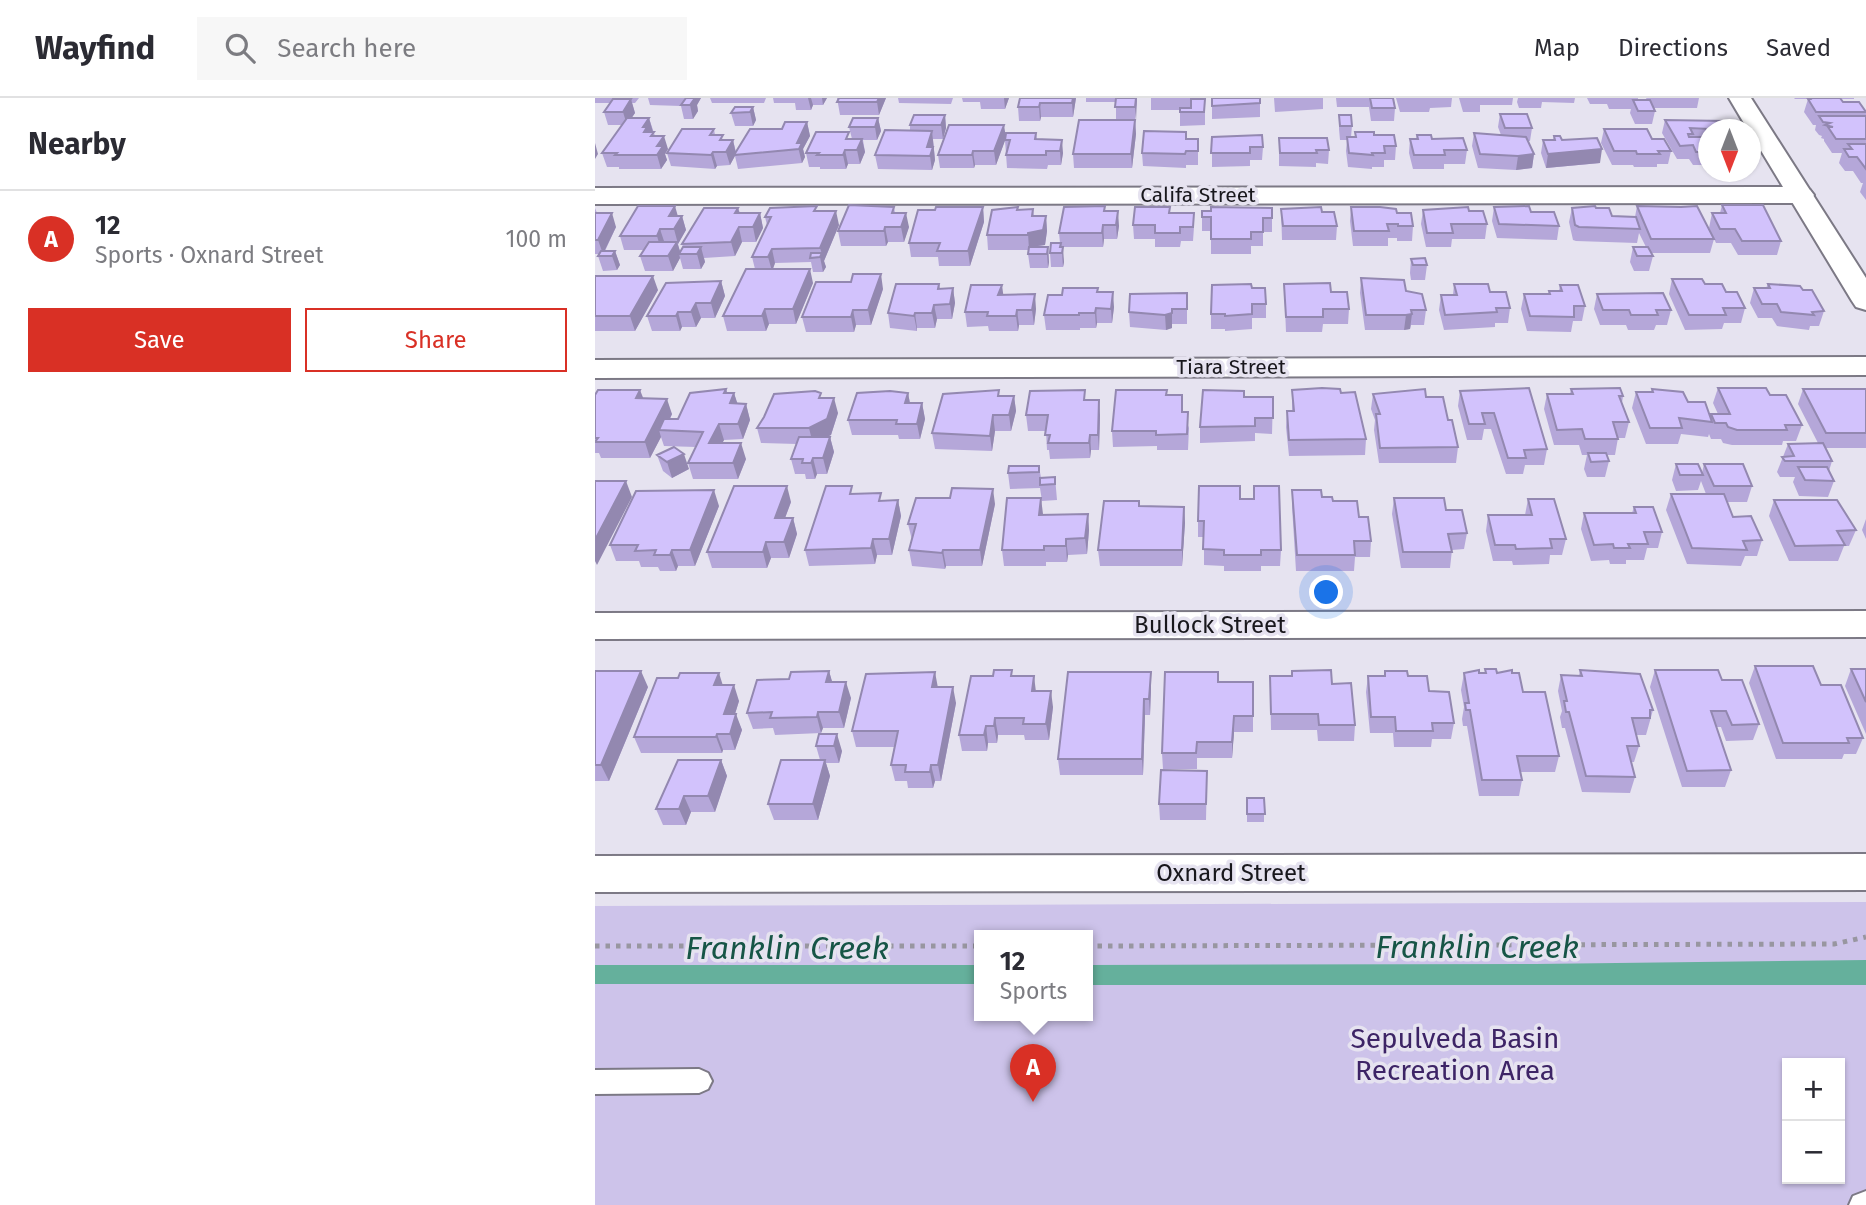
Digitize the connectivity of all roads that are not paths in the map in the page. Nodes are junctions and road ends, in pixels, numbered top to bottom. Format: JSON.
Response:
{"nodes":[{"id":1,"x":1740,"y":98,"type":"edge"},
{"id":2,"x":1801,"y":195,"type":"junction"},
{"id":3,"x":595,"y":196,"type":"edge"},
{"id":4,"x":1866,"y":301,"type":"edge"},
{"id":5,"x":1866,"y":366,"type":"edge"},
{"id":6,"x":595,"y":369,"type":"edge"},
{"id":7,"x":1866,"y":624,"type":"edge"},
{"id":8,"x":595,"y":626,"type":"edge"},
{"id":9,"x":1866,"y":872,"type":"edge"},
{"id":10,"x":595,"y":874,"type":"edge"},
{"id":11,"x":595,"y":1082,"type":"edge"},
{"id":12,"x":699,"y":1082,"type":"dead end"}],
"edges":[{"from":1,"to":2,"type":"street"},
{"from":2,"to":3,"type":"street","name":"Califa Street"},
{"from":2,"to":4,"type":"street"},
{"from":5,"to":6,"type":"street","name":"Tiara Street"},
{"from":7,"to":8,"type":"street","name":"Bullock Street"},
{"from":9,"to":10,"type":"street","name":"Oxnard Street"},
{"from":11,"to":12,"type":"lane"}]}
